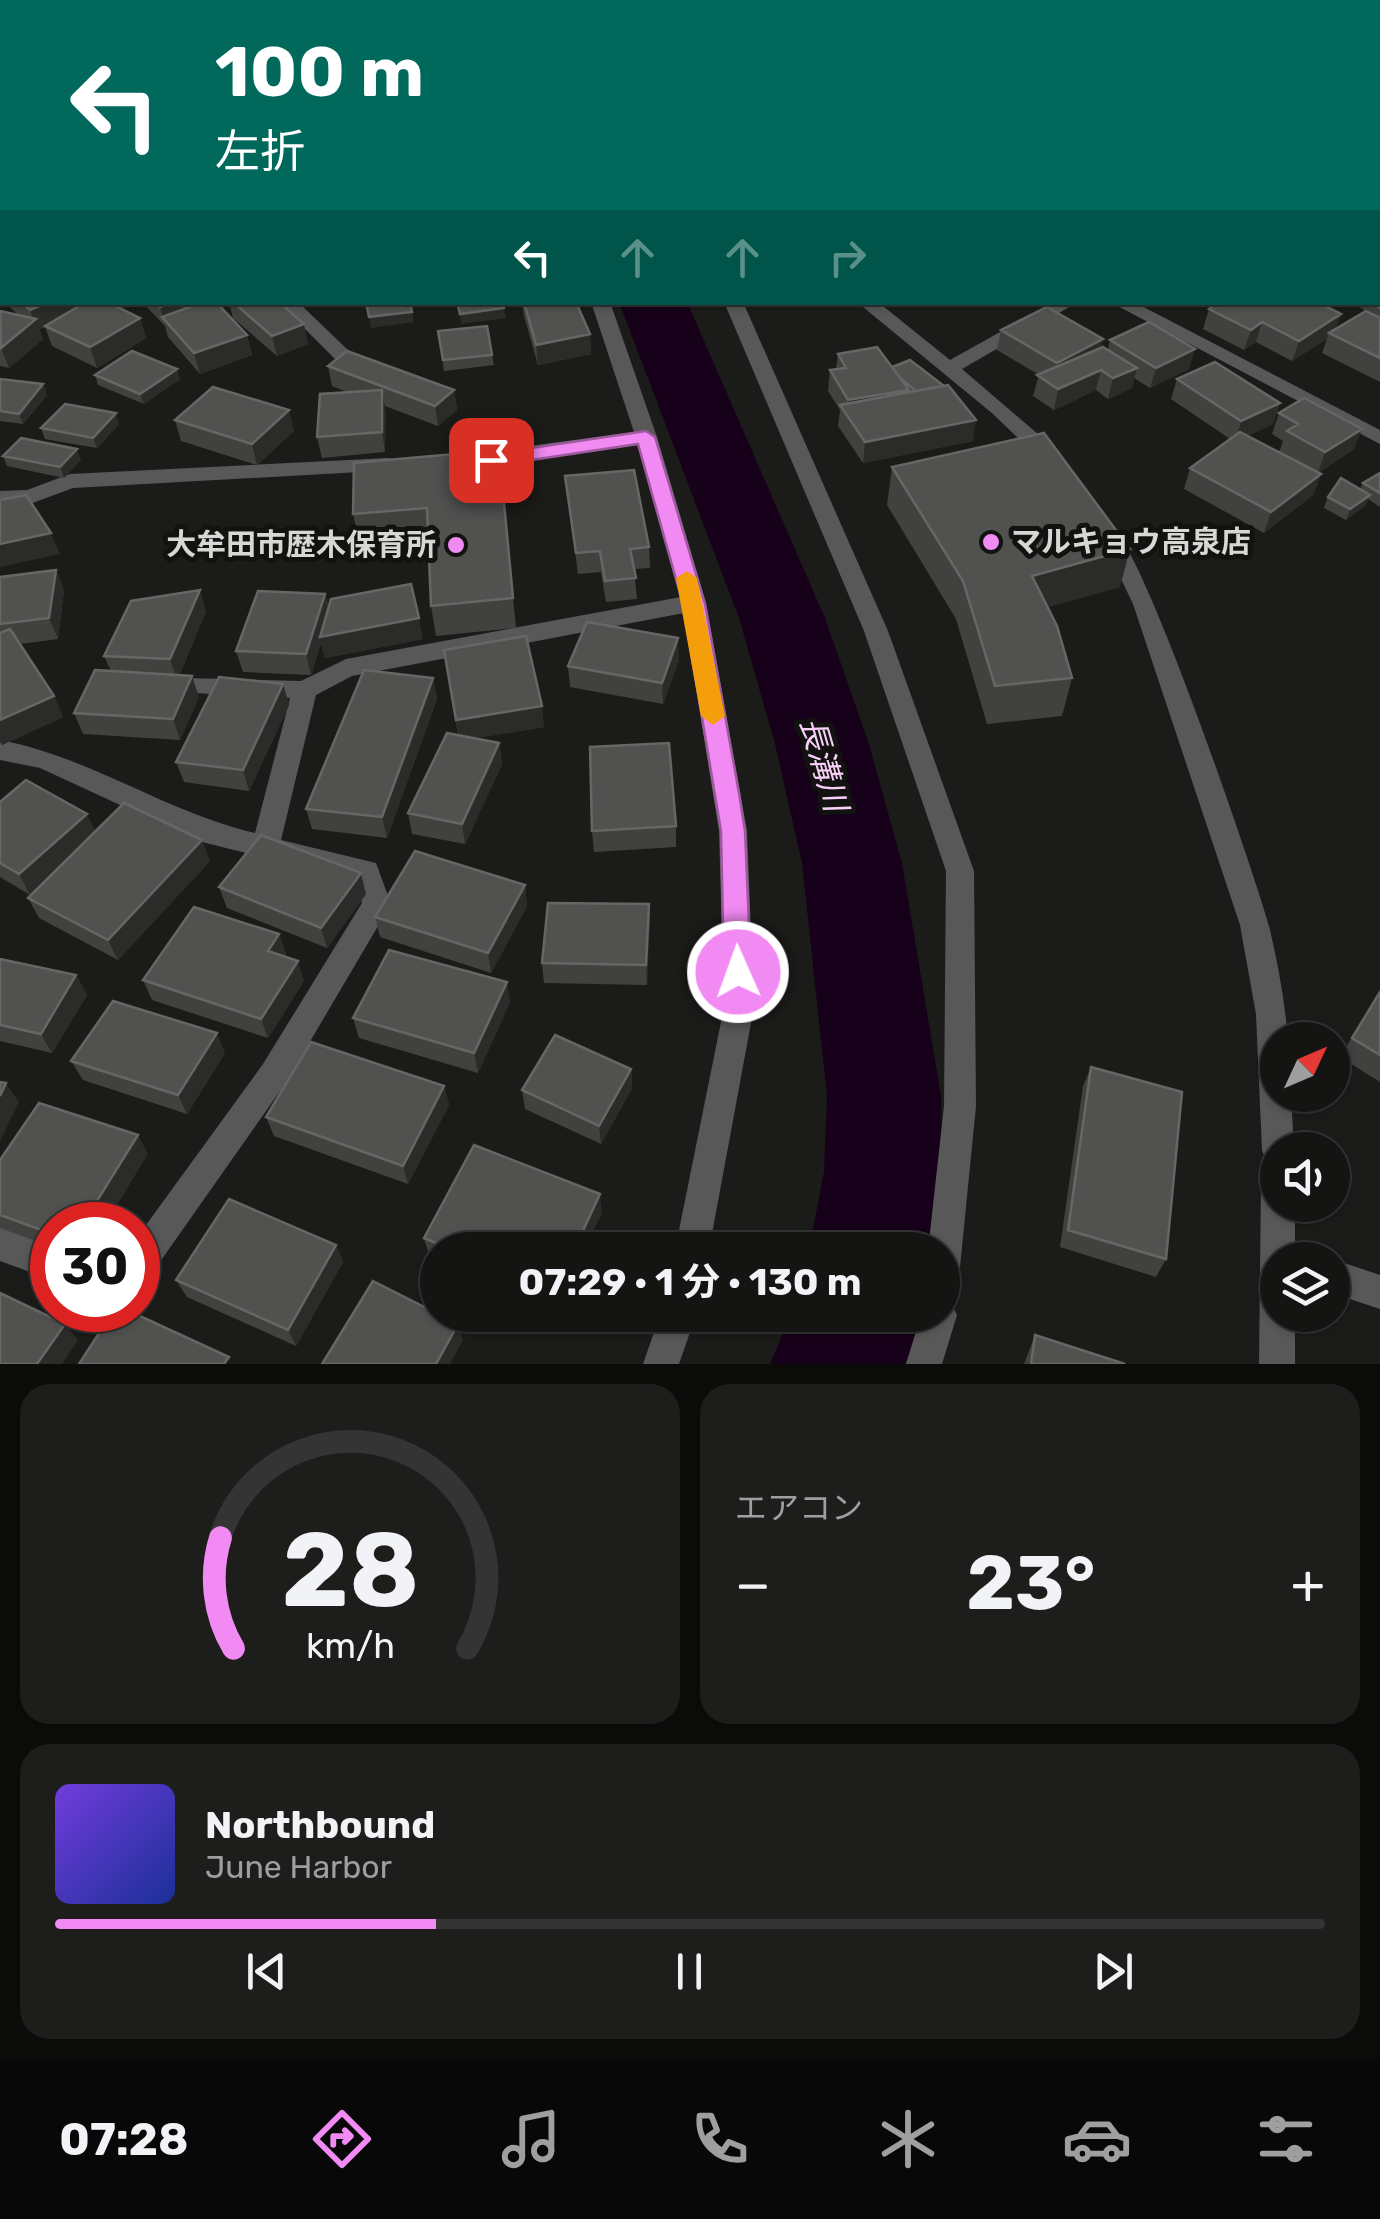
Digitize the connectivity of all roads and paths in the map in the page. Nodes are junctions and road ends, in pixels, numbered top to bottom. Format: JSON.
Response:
{"nodes":[{"id":1,"x":290,"y":305,"type":"edge"},
{"id":2,"x":601,"y":305,"type":"edge"},
{"id":3,"x":733,"y":305,"type":"edge"},
{"id":4,"x":870,"y":305,"type":"edge"},
{"id":5,"x":1064,"y":305,"type":"edge"},
{"id":6,"x":1125,"y":305,"type":"edge"},
{"id":7,"x":946,"y":368,"type":"junction"},
{"id":8,"x":400,"y":374,"type":"edge"},
{"id":9,"x":646,"y":437,"type":"junction"},
{"id":10,"x":1380,"y":438,"type":"edge"},
{"id":11,"x":452,"y":462,"type":"edge"},
{"id":12,"x":414,"y":464,"type":"edge"},
{"id":13,"x":1065,"y":470,"type":"edge"},
{"id":14,"x":0,"y":498,"type":"edge"},
{"id":15,"x":1104,"y":521,"type":"edge"},
{"id":16,"x":694,"y":604,"type":"junction"},
{"id":17,"x":194,"y":684,"type":"edge"},
{"id":18,"x":306,"y":690,"type":"junction"},
{"id":19,"x":0,"y":750,"type":"edge"},
{"id":20,"x":266,"y":846,"type":"junction"},
{"id":21,"x":1277,"y":1132,"type":"edge"},
{"id":22,"x":695,"y":1232,"type":"edge"},
{"id":23,"x":947,"y":1232,"type":"edge"},
{"id":24,"x":160,"y":1233,"type":"edge"},
{"id":25,"x":0,"y":1244,"type":"edge"},
{"id":26,"x":30,"y":1255,"type":"edge"},
{"id":27,"x":1350,"y":1282,"type":"edge"},
{"id":28,"x":1380,"y":1292,"type":"edge"},
{"id":29,"x":672,"y":1332,"type":"edge"},
{"id":30,"x":933,"y":1332,"type":"edge"},
{"id":31,"x":1278,"y":1332,"type":"edge"},
{"id":32,"x":661,"y":1364,"type":"edge"},
{"id":33,"x":924,"y":1364,"type":"edge"},
{"id":34,"x":1277,"y":1364,"type":"edge"}],
"edges":[{"from":1,"to":8,"type":"street"},
{"from":2,"to":9,"type":"street"},
{"from":3,"to":23,"type":"street"},
{"from":4,"to":7,"type":"street"},
{"from":5,"to":7,"type":"street"},
{"from":6,"to":10,"type":"street"},
{"from":7,"to":13,"type":"street"},
{"from":9,"to":11,"type":"street"},
{"from":9,"to":16,"type":"street"},
{"from":12,"to":14,"type":"street"},
{"from":15,"to":21,"type":"street"},
{"from":16,"to":18,"type":"street"},
{"from":16,"to":22,"type":"street"},
{"from":17,"to":18,"type":"street"},
{"from":18,"to":20,"type":"street"},
{"from":19,"to":20,"type":"street"},
{"from":20,"to":24,"type":"street"},
{"from":25,"to":26,"type":"street"},
{"from":27,"to":28,"type":"street"},
{"from":29,"to":32,"type":"street"},
{"from":30,"to":33,"type":"street"},
{"from":31,"to":34,"type":"street"}]}
